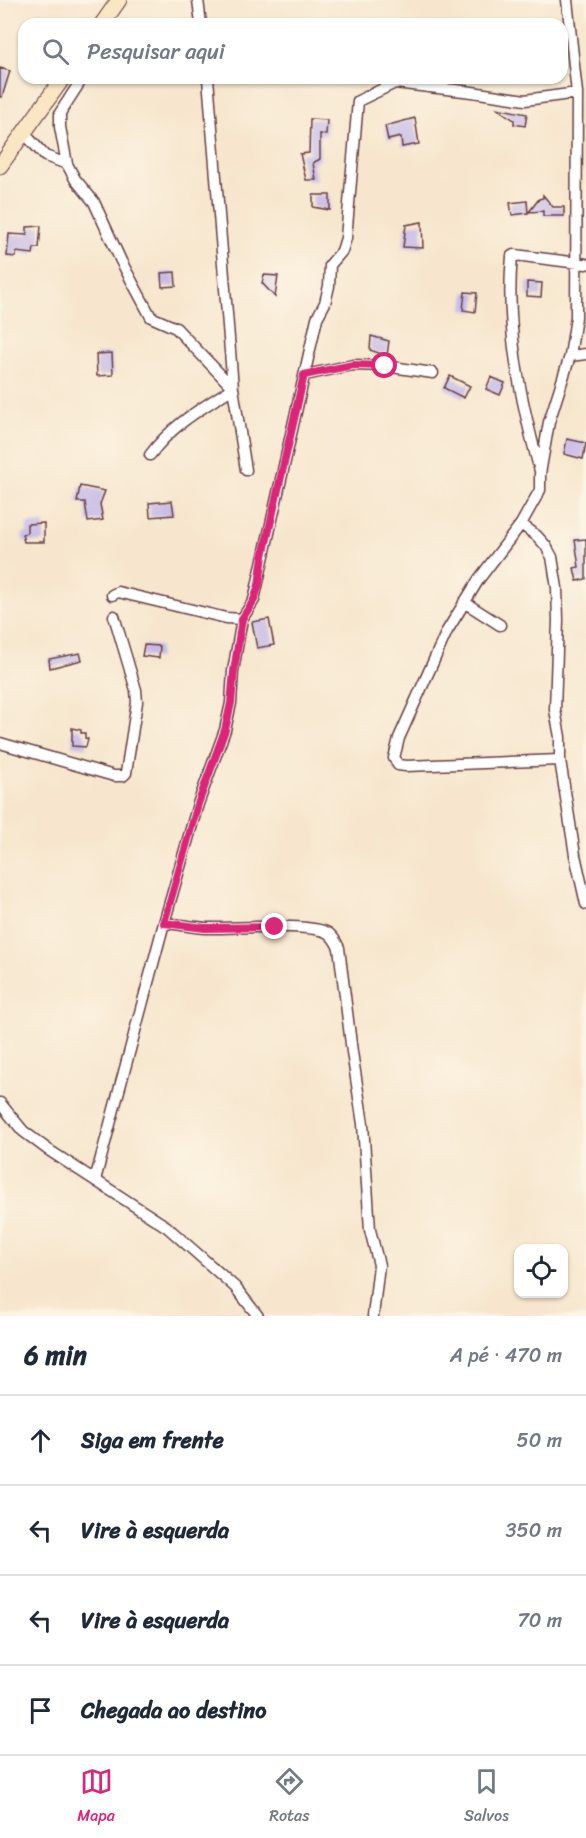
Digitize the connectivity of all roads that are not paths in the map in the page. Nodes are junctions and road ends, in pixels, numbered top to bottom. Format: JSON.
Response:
{"nodes":[{"id":1,"x":119,"y":0,"type":"edge"},
{"id":2,"x":198,"y":0,"type":"edge"},
{"id":3,"x":567,"y":0,"type":"edge"},
{"id":4,"x":106,"y":18,"type":"edge"},
{"id":5,"x":200,"y":18,"type":"edge"},
{"id":6,"x":59,"y":84,"type":"edge"},
{"id":7,"x":79,"y":84,"type":"edge"},
{"id":8,"x":208,"y":84,"type":"edge"},
{"id":9,"x":393,"y":84,"type":"edge"},
{"id":10,"x":404,"y":84,"type":"edge"},
{"id":11,"x":577,"y":93,"type":"junction"},
{"id":12,"x":24,"y":133,"type":"junction"},
{"id":13,"x":67,"y":164,"type":"junction"},
{"id":14,"x":0,"y":166,"type":"edge"},
{"id":15,"x":581,"y":263,"type":"edge"},
{"id":16,"x":586,"y":354,"type":"edge"},
{"id":17,"x":570,"y":356,"type":"junction"},
{"id":18,"x":433,"y":373,"type":"dead end"},
{"id":19,"x":304,"y":375,"type":"junction"},
{"id":20,"x":233,"y":388,"type":"junction"},
{"id":21,"x":150,"y":455,"type":"dead end"},
{"id":22,"x":246,"y":470,"type":"dead end"},
{"id":23,"x":540,"y":474,"type":"junction"},
{"id":24,"x":521,"y":524,"type":"junction"},
{"id":25,"x":112,"y":595,"type":"dead end"},
{"id":26,"x":464,"y":602,"type":"junction"},
{"id":27,"x":114,"y":616,"type":"dead end"},
{"id":28,"x":242,"y":619,"type":"junction"},
{"id":29,"x":500,"y":625,"type":"dead end"},
{"id":30,"x":0,"y":743,"type":"edge"},
{"id":31,"x":560,"y":760,"type":"junction"},
{"id":32,"x":586,"y":900,"type":"edge"},
{"id":33,"x":164,"y":923,"type":"junction"},
{"id":34,"x":0,"y":1103,"type":"edge"},
{"id":35,"x":95,"y":1180,"type":"junction"},
{"id":36,"x":258,"y":1316,"type":"edge"},
{"id":37,"x":373,"y":1316,"type":"edge"}],
"edges":[{"from":1,"to":4,"type":"main road"},
{"from":2,"to":5,"type":"street"},
{"from":3,"to":11,"type":"street"},
{"from":6,"to":12,"type":"main road"},
{"from":7,"to":13,"type":"street"},
{"from":8,"to":20,"type":"street"},
{"from":9,"to":19,"type":"street"},
{"from":10,"to":11,"type":"street"},
{"from":11,"to":15,"type":"street"},
{"from":12,"to":13,"type":"street"},
{"from":12,"to":14,"type":"main road"},
{"from":13,"to":20,"type":"street"},
{"from":15,"to":17,"type":"street"},
{"from":15,"to":23,"type":"street"},
{"from":16,"to":17,"type":"street"},
{"from":17,"to":23,"type":"street"},
{"from":18,"to":19,"type":"street"},
{"from":19,"to":28,"type":"street"},
{"from":20,"to":21,"type":"street"},
{"from":20,"to":22,"type":"street"},
{"from":23,"to":24,"type":"street"},
{"from":24,"to":26,"type":"street"},
{"from":24,"to":31,"type":"street"},
{"from":25,"to":28,"type":"street"},
{"from":26,"to":29,"type":"street"},
{"from":26,"to":31,"type":"street"},
{"from":27,"to":30,"type":"street"},
{"from":28,"to":33,"type":"street"},
{"from":31,"to":32,"type":"street"},
{"from":33,"to":35,"type":"street"},
{"from":33,"to":37,"type":"street"},
{"from":34,"to":35,"type":"street"},
{"from":35,"to":36,"type":"street"}]}
